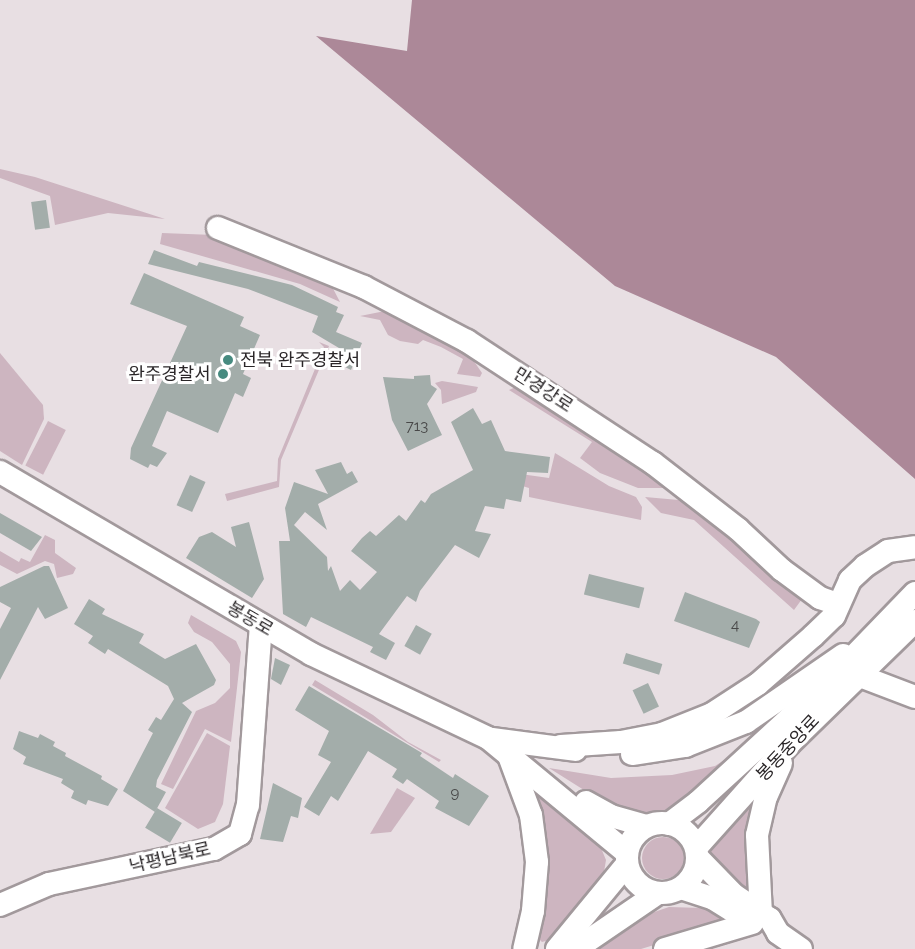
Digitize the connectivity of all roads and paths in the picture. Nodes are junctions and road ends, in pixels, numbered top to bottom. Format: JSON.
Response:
{"nodes":[{"id":1,"x":218,"y":228,"type":"dead end"},
{"id":2,"x":0,"y":472,"type":"edge"},
{"id":3,"x":915,"y":547,"type":"edge"},
{"id":4,"x":915,"y":593,"type":"edge"},
{"id":5,"x":835,"y":610,"type":"junction"},
{"id":6,"x":915,"y":621,"type":"edge"},
{"id":7,"x":261,"y":626,"type":"junction"},
{"id":8,"x":858,"y":655,"type":"junction"},
{"id":9,"x":758,"y":684,"type":"junction"},
{"id":10,"x":915,"y":697,"type":"edge"},
{"id":11,"x":488,"y":738,"type":"junction"},
{"id":12,"x":789,"y":744,"type":"junction"},
{"id":13,"x":561,"y":746,"type":"junction"},
{"id":14,"x":507,"y":752,"type":"junction"},
{"id":15,"x":658,"y":825,"type":"junction"},
{"id":16,"x":696,"y":853,"type":"junction"},
{"id":17,"x":627,"y":858,"type":"junction"},
{"id":18,"x":681,"y":888,"type":"junction"},
{"id":19,"x":658,"y":893,"type":"junction"},
{"id":20,"x":0,"y":905,"type":"edge"},
{"id":21,"x":756,"y":918,"type":"junction"},
{"id":22,"x":525,"y":949,"type":"edge"},
{"id":23,"x":557,"y":949,"type":"edge"},
{"id":24,"x":576,"y":949,"type":"edge"},
{"id":25,"x":665,"y":949,"type":"edge"},
{"id":26,"x":801,"y":949,"type":"edge"}],
"edges":[{"from":1,"to":5,"type":"street","name":"만경강로"},
{"from":2,"to":7,"type":"street","name":"봉동로"},
{"from":3,"to":5,"type":"street"},
{"from":4,"to":8,"type":"street"},
{"from":5,"to":8,"type":"street"},
{"from":5,"to":9,"type":"street"},
{"from":6,"to":8,"type":"street"},
{"from":7,"to":11,"type":"street","name":"봉동로"},
{"from":7,"to":20,"type":"street","name":"낙평남북로"},
{"from":8,"to":9,"type":"street"},
{"from":8,"to":10,"type":"street"},
{"from":8,"to":12,"type":"street","name":"봉동중앙로"},
{"from":8,"to":13,"type":"street"},
{"from":8,"to":15,"type":"street","name":"봉동중앙로"},
{"from":9,"to":13,"type":"street"},
{"from":11,"to":13,"type":"street"},
{"from":11,"to":14,"type":"street","name":"봉동로"},
{"from":12,"to":16,"type":"street","name":"봉동중앙로"},
{"from":12,"to":21,"type":"street"},
{"from":14,"to":15,"type":"street","name":"봉동로"},
{"from":14,"to":17,"type":"street","name":"봉동로"},
{"from":14,"to":22,"type":"street"},
{"from":15,"to":16,"type":"street"},
{"from":15,"to":17,"type":"street","name":"봉동중앙로"},
{"from":16,"to":18,"type":"street","name":"봉동중앙로"},
{"from":16,"to":21,"type":"street"},
{"from":17,"to":19,"type":"street"},
{"from":17,"to":23,"type":"street","name":"봉동중앙로"},
{"from":18,"to":19,"type":"street"},
{"from":18,"to":21,"type":"street"},
{"from":19,"to":24,"type":"street"},
{"from":21,"to":25,"type":"street"},
{"from":21,"to":26,"type":"street"}]}
